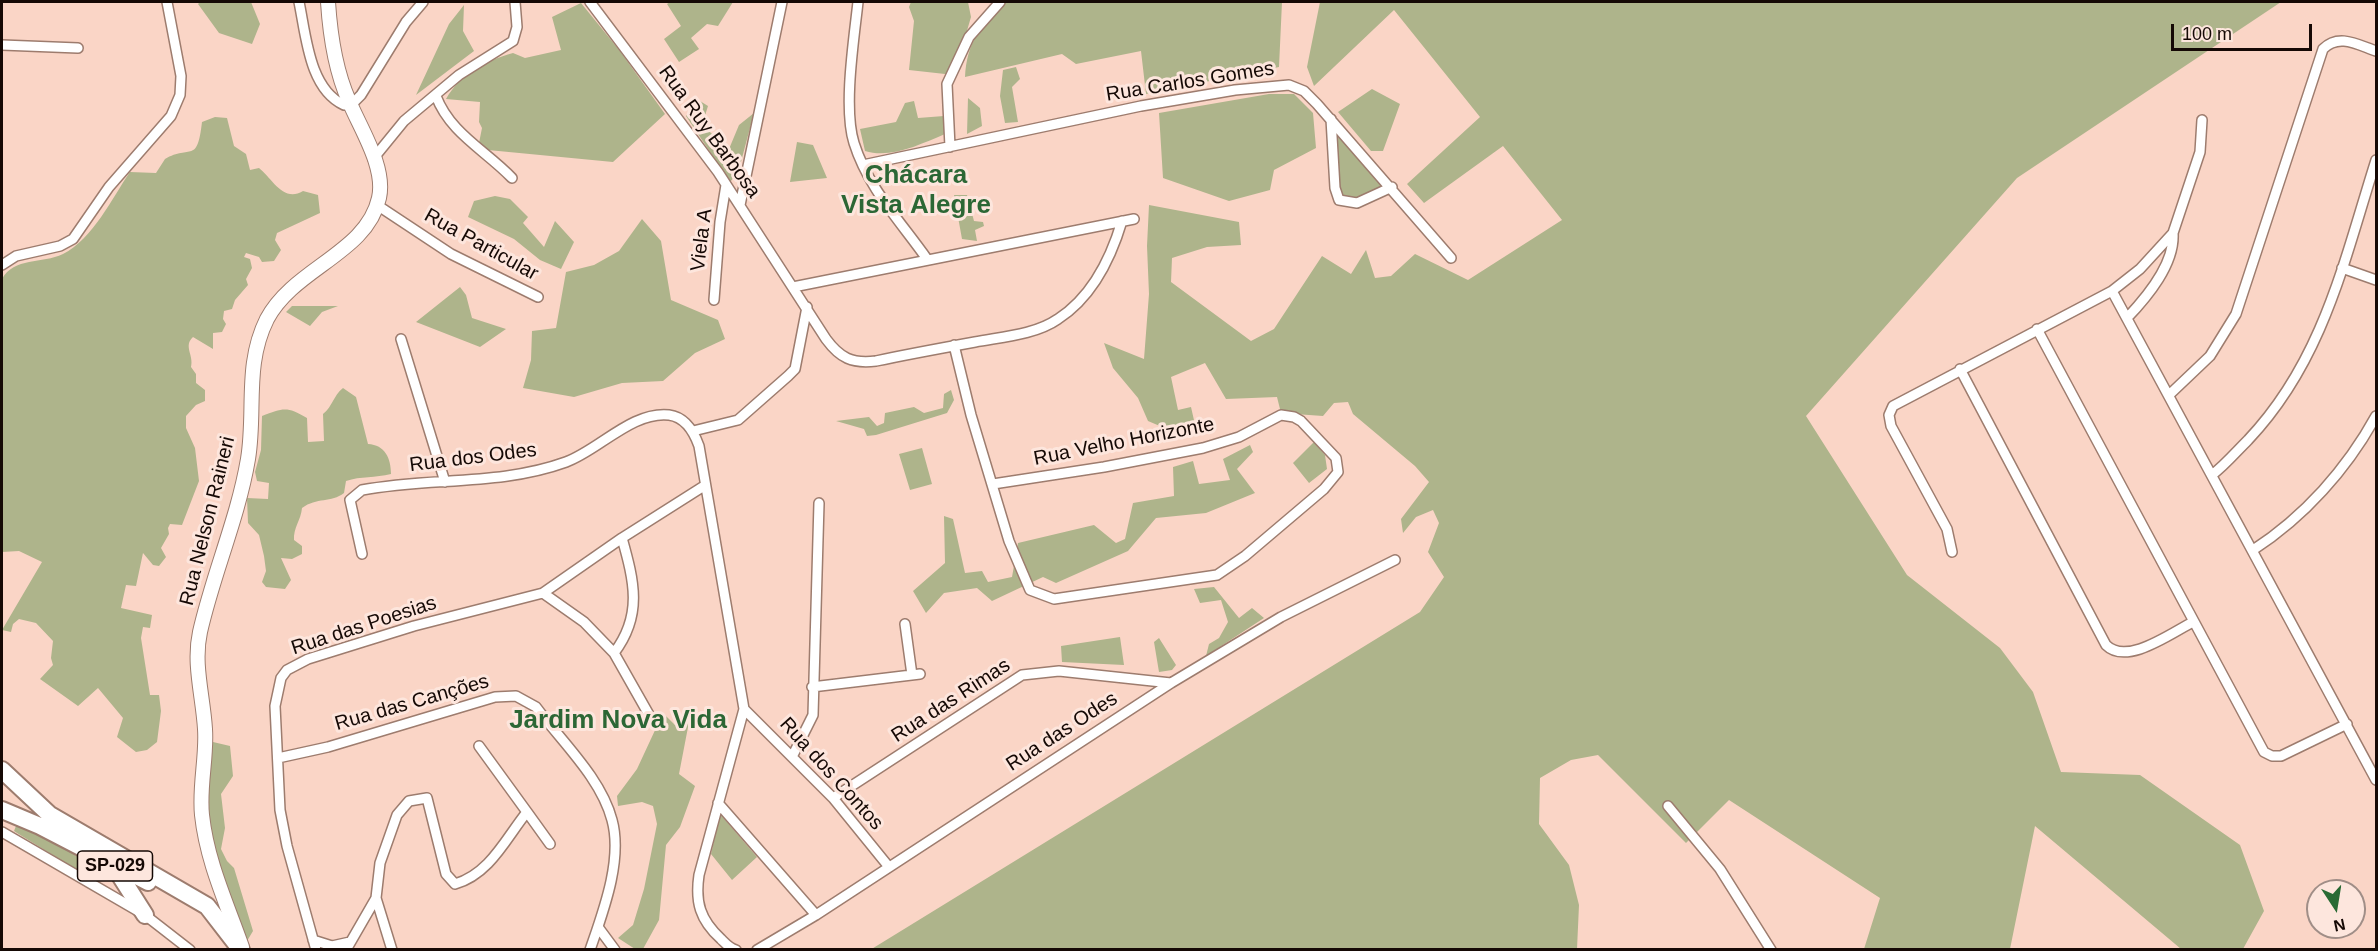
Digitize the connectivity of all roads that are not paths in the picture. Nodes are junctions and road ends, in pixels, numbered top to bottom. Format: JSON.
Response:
{"nodes":[{"id":1,"x":166,"y":2,"type":"edge"},
{"id":2,"x":299,"y":2,"type":"edge"},
{"id":3,"x":328,"y":2,"type":"edge"},
{"id":4,"x":423,"y":2,"type":"edge"},
{"id":5,"x":515,"y":2,"type":"edge"},
{"id":6,"x":590,"y":2,"type":"edge"},
{"id":7,"x":782,"y":2,"type":"edge"},
{"id":8,"x":858,"y":2,"type":"edge"},
{"id":9,"x":1000,"y":2,"type":"edge"},
{"id":10,"x":2,"y":45,"type":"edge"},
{"id":11,"x":78,"y":48,"type":"dead end"},
{"id":12,"x":2376,"y":51,"type":"edge"},
{"id":13,"x":436,"y":96,"type":"junction"},
{"id":14,"x":350,"y":104,"type":"junction"},
{"id":15,"x":1331,"y":119,"type":"junction"},
{"id":16,"x":2202,"y":120,"type":"dead end"},
{"id":17,"x":950,"y":147,"type":"junction"},
{"id":18,"x":373,"y":159,"type":"junction"},
{"id":19,"x":2376,"y":160,"type":"edge"},
{"id":20,"x":863,"y":165,"type":"junction"},
{"id":21,"x":512,"y":178,"type":"dead end"},
{"id":22,"x":726,"y":185,"type":"junction"},
{"id":23,"x":1392,"y":187,"type":"junction"},
{"id":24,"x":377,"y":205,"type":"junction"},
{"id":25,"x":740,"y":205,"type":"junction"},
{"id":26,"x":1134,"y":219,"type":"dead end"},
{"id":27,"x":1122,"y":221,"type":"junction"},
{"id":28,"x":2173,"y":233,"type":"junction"},
{"id":29,"x":1451,"y":258,"type":"dead end"},
{"id":30,"x":927,"y":260,"type":"junction"},
{"id":31,"x":2,"y":265,"type":"edge"},
{"id":32,"x":2342,"y":268,"type":"junction"},
{"id":33,"x":2376,"y":280,"type":"edge"},
{"id":34,"x":793,"y":287,"type":"junction"},
{"id":35,"x":2112,"y":291,"type":"junction"},
{"id":36,"x":538,"y":297,"type":"dead end"},
{"id":37,"x":714,"y":300,"type":"dead end"},
{"id":38,"x":807,"y":308,"type":"junction"},
{"id":39,"x":2127,"y":318,"type":"junction"},
{"id":40,"x":2037,"y":330,"type":"junction"},
{"id":41,"x":401,"y":339,"type":"dead end"},
{"id":42,"x":954,"y":345,"type":"junction"},
{"id":43,"x":1960,"y":369,"type":"junction"},
{"id":44,"x":2169,"y":395,"type":"junction"},
{"id":45,"x":2376,"y":416,"type":"edge"},
{"id":46,"x":693,"y":431,"type":"junction"},
{"id":47,"x":2212,"y":475,"type":"junction"},
{"id":48,"x":445,"y":482,"type":"junction"},
{"id":49,"x":993,"y":484,"type":"junction"},
{"id":50,"x":704,"y":486,"type":"junction"},
{"id":51,"x":819,"y":503,"type":"dead end"},
{"id":52,"x":622,"y":538,"type":"junction"},
{"id":53,"x":2253,"y":550,"type":"junction"},
{"id":54,"x":1952,"y":552,"type":"dead end"},
{"id":55,"x":362,"y":554,"type":"dead end"},
{"id":56,"x":1395,"y":560,"type":"dead end"},
{"id":57,"x":543,"y":592,"type":"junction"},
{"id":58,"x":2193,"y":622,"type":"junction"},
{"id":59,"x":905,"y":624,"type":"dead end"},
{"id":60,"x":614,"y":653,"type":"junction"},
{"id":61,"x":1171,"y":683,"type":"junction"},
{"id":62,"x":812,"y":687,"type":"junction"},
{"id":63,"x":744,"y":709,"type":"junction"},
{"id":64,"x":652,"y":720,"type":"dead end"},
{"id":65,"x":2346,"y":724,"type":"junction"},
{"id":66,"x":479,"y":746,"type":"dead end"},
{"id":67,"x":793,"y":755,"type":"junction"},
{"id":68,"x":278,"y":758,"type":"junction"},
{"id":69,"x":4,"y":772,"type":"edge"},
{"id":70,"x":2376,"y":780,"type":"edge"},
{"id":71,"x":833,"y":798,"type":"junction"},
{"id":72,"x":718,"y":803,"type":"junction"},
{"id":73,"x":2,"y":805,"type":"edge"},
{"id":74,"x":1668,"y":806,"type":"dead end"},
{"id":75,"x":2,"y":810,"type":"edge"},
{"id":76,"x":527,"y":813,"type":"junction"},
{"id":77,"x":2,"y":832,"type":"edge"},
{"id":78,"x":550,"y":844,"type":"dead end"},
{"id":79,"x":114,"y":865,"type":"junction"},
{"id":80,"x":889,"y":867,"type":"junction"},
{"id":81,"x":220,"y":890,"type":"junction"},
{"id":82,"x":376,"y":898,"type":"junction"},
{"id":83,"x":207,"y":906,"type":"junction"},
{"id":84,"x":145,"y":915,"type":"junction"},
{"id":85,"x":816,"y":915,"type":"junction"},
{"id":86,"x":598,"y":927,"type":"junction"},
{"id":87,"x":314,"y":945,"type":"edge"},
{"id":88,"x":348,"y":946,"type":"edge"},
{"id":89,"x":190,"y":950,"type":"edge"},
{"id":90,"x":230,"y":950,"type":"edge"},
{"id":91,"x":242,"y":950,"type":"edge"},
{"id":92,"x":393,"y":950,"type":"edge"},
{"id":93,"x":590,"y":950,"type":"edge"},
{"id":94,"x":615,"y":950,"type":"edge"},
{"id":95,"x":736,"y":950,"type":"edge"},
{"id":96,"x":757,"y":950,"type":"edge"},
{"id":97,"x":1771,"y":950,"type":"edge"}],
"edges":[{"from":1,"to":31,"type":"street"},
{"from":2,"to":14,"type":"street"},
{"from":3,"to":14,"type":"main road","name":"Rua Nelson Raineri"},
{"from":4,"to":14,"type":"street"},
{"from":5,"to":13,"type":"street"},
{"from":6,"to":22,"type":"street","name":"Rua Ruy Barbosa"},
{"from":7,"to":25,"type":"street"},
{"from":8,"to":20,"type":"street"},
{"from":9,"to":17,"type":"street"},
{"from":10,"to":11,"type":"street"},
{"from":12,"to":44,"type":"street"},
{"from":13,"to":18,"type":"street"},
{"from":13,"to":21,"type":"street"},
{"from":14,"to":18,"type":"main road","name":"Rua Nelson Raineri"},
{"from":15,"to":17,"type":"street","name":"Rua Carlos Gomes"},
{"from":15,"to":23,"type":"street","name":"Rua Carlos Gomes"},
{"from":15,"to":23,"type":"street"},
{"from":16,"to":28,"type":"street"},
{"from":17,"to":20,"type":"street","name":"Rua Carlos Gomes"},
{"from":18,"to":24,"type":"main road","name":"Rua Nelson Raineri"},
{"from":19,"to":32,"type":"street"},
{"from":20,"to":30,"type":"street"},
{"from":22,"to":25,"type":"street","name":"Rua Ruy Barbosa"},
{"from":22,"to":37,"type":"street","name":"Viela A"},
{"from":23,"to":29,"type":"street","name":"Rua Carlos Gomes"},
{"from":24,"to":36,"type":"street","name":"Rua Particular"},
{"from":24,"to":81,"type":"main road","name":"Rua Nelson Raineri"},
{"from":25,"to":34,"type":"street","name":"Rua Ruy Barbosa"},
{"from":26,"to":27,"type":"street"},
{"from":27,"to":30,"type":"street"},
{"from":27,"to":42,"type":"street","name":"Rua Ruy Barbosa"},
{"from":28,"to":35,"type":"street"},
{"from":28,"to":39,"type":"street"},
{"from":30,"to":34,"type":"street"},
{"from":32,"to":33,"type":"street"},
{"from":32,"to":47,"type":"street"},
{"from":34,"to":38,"type":"street","name":"Rua Ruy Barbosa"},
{"from":35,"to":39,"type":"street"},
{"from":35,"to":40,"type":"street"},
{"from":38,"to":42,"type":"street","name":"Rua Ruy Barbosa"},
{"from":38,"to":46,"type":"street"},
{"from":39,"to":44,"type":"street"},
{"from":40,"to":43,"type":"street"},
{"from":40,"to":58,"type":"street"},
{"from":41,"to":48,"type":"street"},
{"from":42,"to":49,"type":"street","name":"Rua Velho Horizonte"},
{"from":43,"to":54,"type":"street"},
{"from":43,"to":58,"type":"street"},
{"from":44,"to":47,"type":"street"},
{"from":45,"to":53,"type":"street"},
{"from":46,"to":48,"type":"street","name":"Rua dos Odes"},
{"from":46,"to":50,"type":"street"},
{"from":47,"to":53,"type":"street"},
{"from":48,"to":55,"type":"street","name":"Rua dos Odes"},
{"from":49,"to":49,"type":"street","name":"Rua Velho Horizonte"},
{"from":50,"to":52,"type":"street","name":"Rua das Poesias"},
{"from":50,"to":63,"type":"street"},
{"from":51,"to":62,"type":"street"},
{"from":52,"to":57,"type":"street","name":"Rua das Poesias"},
{"from":52,"to":60,"type":"street"},
{"from":53,"to":65,"type":"street"},
{"from":56,"to":61,"type":"street","name":"Rua das Odes"},
{"from":57,"to":60,"type":"street"},
{"from":57,"to":68,"type":"street","name":"Rua das Poesias"},
{"from":58,"to":65,"type":"street"},
{"from":59,"to":62,"type":"street"},
{"from":60,"to":64,"type":"street"},
{"from":61,"to":71,"type":"street","name":"Rua das Rimas"},
{"from":61,"to":80,"type":"street","name":"Rua das Odes"},
{"from":62,"to":67,"type":"street"},
{"from":63,"to":67,"type":"street","name":"Rua dos Contos"},
{"from":63,"to":72,"type":"street"},
{"from":65,"to":70,"type":"street"},
{"from":66,"to":76,"type":"street"},
{"from":67,"to":71,"type":"street","name":"Rua dos Contos"},
{"from":68,"to":86,"type":"street","name":"Rua das Canções"},
{"from":68,"to":87,"type":"street","name":"Rua das Poesias"},
{"from":69,"to":73,"type":"highway"},
{"from":69,"to":83,"type":"highway","number":"SP-029"},
{"from":71,"to":80,"type":"street","name":"Rua dos Contos"},
{"from":72,"to":85,"type":"street"},
{"from":72,"to":95,"type":"street"},
{"from":74,"to":97,"type":"street"},
{"from":75,"to":79,"type":"highway","number":"SP-029"},
{"from":76,"to":78,"type":"street"},
{"from":76,"to":82,"type":"street"},
{"from":77,"to":84,"type":"street"},
{"from":79,"to":84,"type":"highway"},
{"from":79,"to":90,"type":"highway","number":"SP-029"},
{"from":80,"to":85,"type":"street","name":"Rua das Odes"},
{"from":81,"to":83,"type":"main road"},
{"from":81,"to":91,"type":"main road","name":"Rua Nelson Raineri"},
{"from":82,"to":88,"type":"street"},
{"from":82,"to":92,"type":"street"},
{"from":83,"to":91,"type":"highway","number":"SP-029"},
{"from":84,"to":89,"type":"street"},
{"from":85,"to":96,"type":"street","name":"Rua das Odes"},
{"from":86,"to":93,"type":"street","name":"Rua das Canções"},
{"from":86,"to":94,"type":"street"},
{"from":87,"to":88,"type":"street"}]}
